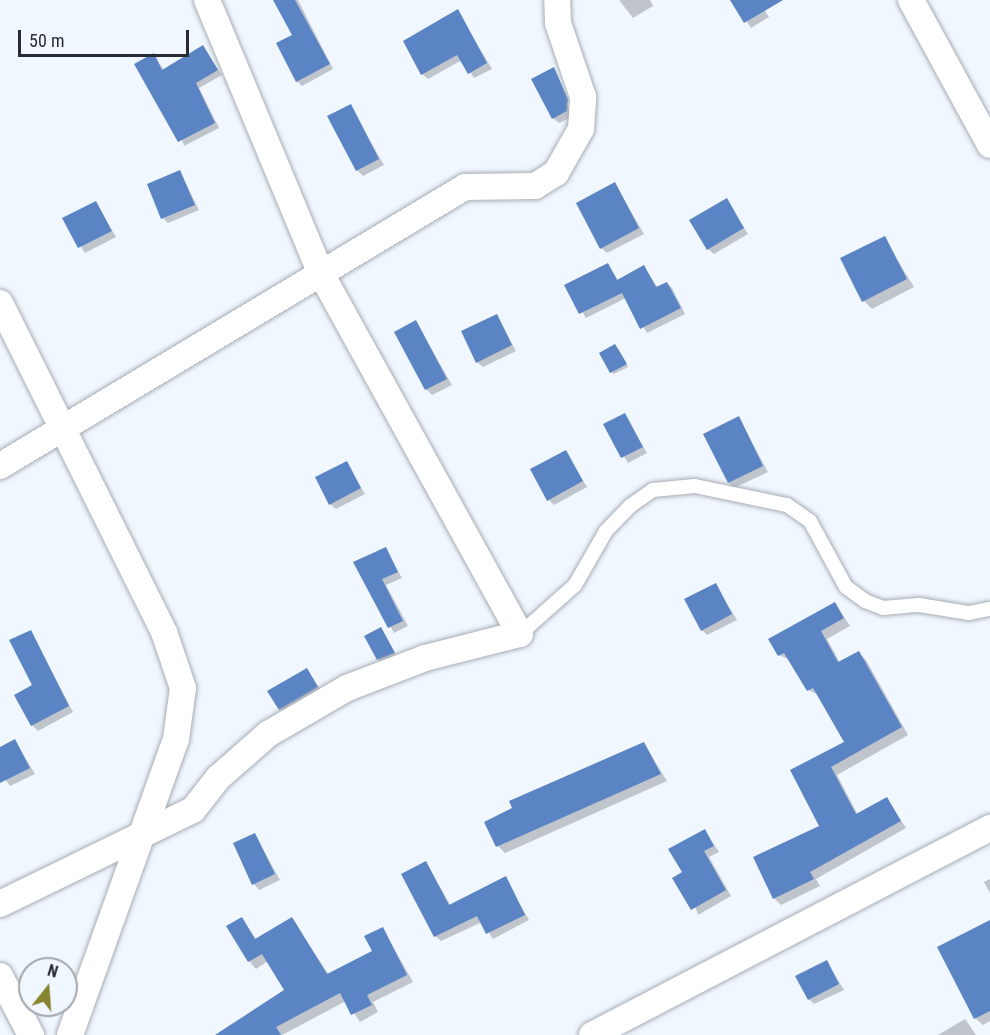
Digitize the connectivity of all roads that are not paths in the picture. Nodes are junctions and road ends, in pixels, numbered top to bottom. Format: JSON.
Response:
{"nodes":[{"id":1,"x":207,"y":0,"type":"edge"},
{"id":2,"x":556,"y":0,"type":"edge"},
{"id":3,"x":912,"y":0,"type":"edge"},
{"id":4,"x":990,"y":145,"type":"edge"},
{"id":5,"x":321,"y":274,"type":"junction"},
{"id":6,"x":0,"y":303,"type":"edge"},
{"id":7,"x":62,"y":431,"type":"junction"},
{"id":8,"x":0,"y":466,"type":"edge"},
{"id":9,"x":990,"y":609,"type":"edge"},
{"id":10,"x":520,"y":634,"type":"junction"},
{"id":11,"x":990,"y":828,"type":"edge"},
{"id":12,"x":141,"y":833,"type":"junction"},
{"id":13,"x":0,"y":904,"type":"edge"},
{"id":14,"x":0,"y":976,"type":"edge"},
{"id":15,"x":31,"y":1035,"type":"edge"},
{"id":16,"x":70,"y":1035,"type":"edge"},
{"id":17,"x":592,"y":1035,"type":"edge"}],
"edges":[{"from":1,"to":5,"type":"street"},
{"from":2,"to":5,"type":"street"},
{"from":3,"to":4,"type":"street"},
{"from":5,"to":7,"type":"street"},
{"from":5,"to":10,"type":"street"},
{"from":6,"to":7,"type":"street"},
{"from":7,"to":8,"type":"street"},
{"from":7,"to":12,"type":"street"},
{"from":9,"to":10,"type":"lane"},
{"from":10,"to":12,"type":"street"},
{"from":11,"to":17,"type":"street"},
{"from":12,"to":13,"type":"street"},
{"from":12,"to":16,"type":"street"},
{"from":14,"to":15,"type":"street"}]}
